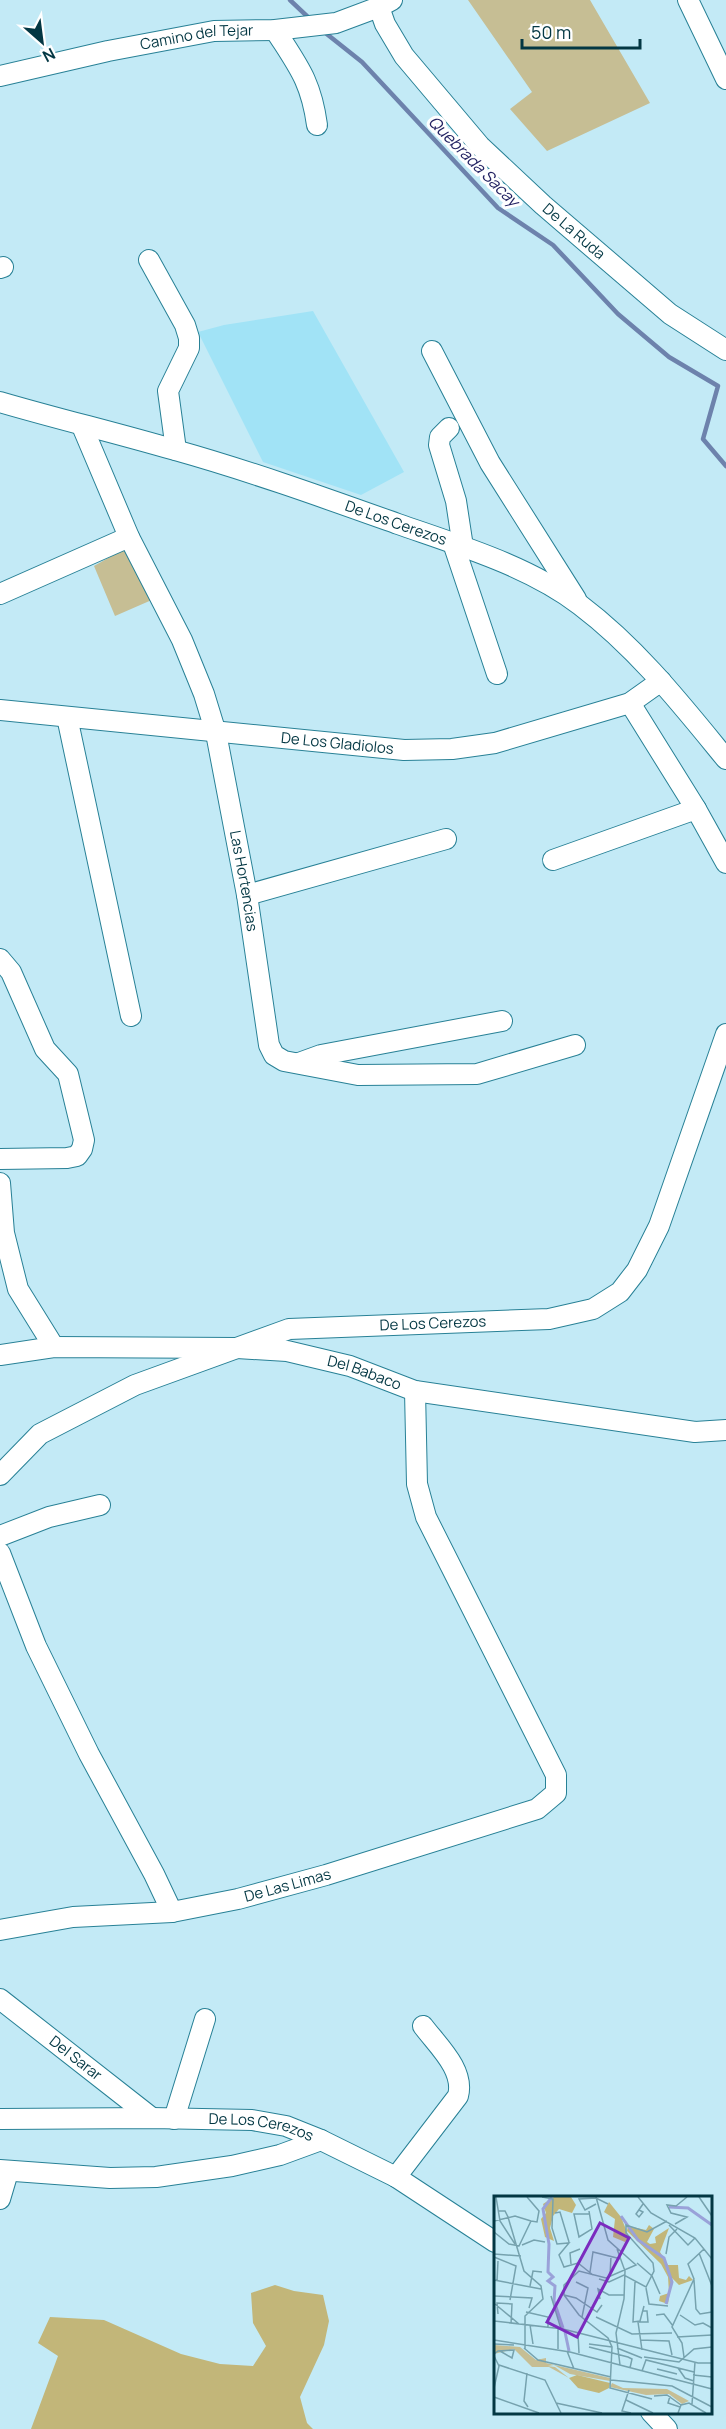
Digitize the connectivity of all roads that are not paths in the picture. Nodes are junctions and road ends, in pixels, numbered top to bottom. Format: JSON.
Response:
{"nodes":[{"id":1,"x":688,"y":0,"type":"edge"},
{"id":2,"x":386,"y":4,"type":"edge"},
{"id":3,"x":282,"y":30,"type":"junction"},
{"id":4,"x":1,"y":74,"type":"edge"},
{"id":5,"x":726,"y":80,"type":"edge"},
{"id":6,"x":317,"y":124,"type":"dead end"},
{"id":7,"x":149,"y":260,"type":"dead end"},
{"id":8,"x":726,"y":350,"type":"edge"},
{"id":9,"x":432,"y":351,"type":"dead end"},
{"id":10,"x":0,"y":402,"type":"edge"},
{"id":11,"x":82,"y":426,"type":"junction"},
{"id":12,"x":449,"y":428,"type":"dead end"},
{"id":13,"x":176,"y":450,"type":"junction"},
{"id":14,"x":129,"y":537,"type":"junction"},
{"id":15,"x":458,"y":545,"type":"junction"},
{"id":16,"x":0,"y":594,"type":"edge"},
{"id":17,"x":579,"y":604,"type":"junction"},
{"id":18,"x":497,"y":674,"type":"dead end"},
{"id":19,"x":661,"y":681,"type":"junction"},
{"id":20,"x":630,"y":703,"type":"junction"},
{"id":21,"x":0,"y":710,"type":"edge"},
{"id":22,"x":67,"y":717,"type":"junction"},
{"id":23,"x":216,"y":733,"type":"junction"},
{"id":24,"x":726,"y":759,"type":"edge"},
{"id":25,"x":696,"y":809,"type":"junction"},
{"id":26,"x":446,"y":840,"type":"dead end"},
{"id":27,"x":553,"y":860,"type":"dead end"},
{"id":28,"x":726,"y":863,"type":"edge"},
{"id":29,"x":247,"y":895,"type":"junction"},
{"id":30,"x":0,"y":959,"type":"edge"},
{"id":31,"x":131,"y":1016,"type":"dead end"},
{"id":32,"x":502,"y":1021,"type":"dead end"},
{"id":33,"x":726,"y":1034,"type":"edge"},
{"id":34,"x":575,"y":1045,"type":"dead end"},
{"id":35,"x":296,"y":1064,"type":"junction"},
{"id":36,"x":0,"y":1159,"type":"edge"},
{"id":37,"x":0,"y":1183,"type":"edge"},
{"id":38,"x":54,"y":1347,"type":"junction"},
{"id":39,"x":237,"y":1348,"type":"junction"},
{"id":40,"x":0,"y":1355,"type":"edge"},
{"id":41,"x":415,"y":1391,"type":"junction"},
{"id":42,"x":726,"y":1430,"type":"edge"},
{"id":43,"x":0,"y":1475,"type":"edge"},
{"id":44,"x":100,"y":1506,"type":"dead end"},
{"id":45,"x":0,"y":1536,"type":"edge"},
{"id":46,"x":0,"y":1553,"type":"edge"},
{"id":47,"x":172,"y":1912,"type":"junction"},
{"id":48,"x":0,"y":1930,"type":"edge"},
{"id":49,"x":0,"y":1999,"type":"edge"},
{"id":50,"x":205,"y":2019,"type":"dead end"},
{"id":51,"x":423,"y":2026,"type":"dead end"},
{"id":52,"x":152,"y":2118,"type":"junction"},
{"id":53,"x":174,"y":2118,"type":"junction"},
{"id":54,"x":0,"y":2119,"type":"edge"},
{"id":55,"x":321,"y":2140,"type":"junction"},
{"id":56,"x":4,"y":2171,"type":"edge"},
{"id":57,"x":396,"y":2177,"type":"junction"},
{"id":58,"x":0,"y":2199,"type":"edge"},
{"id":59,"x":494,"y":2240,"type":"edge"},
{"id":60,"x":653,"y":2414,"type":"edge"},
{"id":61,"x":667,"y":2429,"type":"edge"}],
"edges":[{"from":1,"to":5,"type":"street"},
{"from":2,"to":3,"type":"street","name":"Camino del Tejar"},
{"from":2,"to":8,"type":"street","name":"De La Ruda"},
{"from":3,"to":4,"type":"street","name":"Camino del Tejar"},
{"from":3,"to":6,"type":"street"},
{"from":7,"to":13,"type":"street"},
{"from":9,"to":17,"type":"street"},
{"from":10,"to":11,"type":"street","name":"De Los Cerezos"},
{"from":11,"to":13,"type":"street","name":"De Los Cerezos"},
{"from":11,"to":14,"type":"street","name":"Las Hortencias"},
{"from":12,"to":15,"type":"street"},
{"from":13,"to":15,"type":"street","name":"De Los Cerezos"},
{"from":14,"to":16,"type":"street"},
{"from":14,"to":23,"type":"street","name":"Las Hortencias"},
{"from":15,"to":17,"type":"street","name":"De Los Cerezos"},
{"from":15,"to":18,"type":"street"},
{"from":17,"to":19,"type":"street","name":"De Los Cerezos"},
{"from":19,"to":20,"type":"street","name":"De Los Gladiolos"},
{"from":19,"to":24,"type":"street","name":"De Los Cerezos"},
{"from":20,"to":23,"type":"street","name":"De Los Gladiolos"},
{"from":20,"to":25,"type":"street"},
{"from":21,"to":22,"type":"street","name":"De Los Gladiolos"},
{"from":22,"to":23,"type":"street","name":"De Los Gladiolos"},
{"from":22,"to":31,"type":"street"},
{"from":23,"to":29,"type":"street","name":"Las Hortencias"},
{"from":25,"to":27,"type":"street"},
{"from":25,"to":28,"type":"street"},
{"from":26,"to":29,"type":"street"},
{"from":29,"to":35,"type":"street","name":"Las Hortencias"},
{"from":30,"to":36,"type":"street"},
{"from":32,"to":35,"type":"street"},
{"from":33,"to":39,"type":"street","name":"De Los Cerezos"},
{"from":34,"to":35,"type":"street","name":"Las Hortencias"},
{"from":37,"to":38,"type":"street"},
{"from":38,"to":39,"type":"street","name":"Del Babaco"},
{"from":38,"to":40,"type":"street","name":"Del Babaco"},
{"from":39,"to":41,"type":"street","name":"Del Babaco"},
{"from":39,"to":43,"type":"street","name":"De Los Cerezos"},
{"from":41,"to":42,"type":"street","name":"Del Babaco"},
{"from":41,"to":47,"type":"street","name":"De Las Limas"},
{"from":44,"to":45,"type":"street"},
{"from":46,"to":47,"type":"street"},
{"from":47,"to":48,"type":"street","name":"De Las Limas"},
{"from":49,"to":52,"type":"street","name":"Del Sarar"},
{"from":50,"to":53,"type":"street"},
{"from":51,"to":57,"type":"street"},
{"from":52,"to":53,"type":"street","name":"De Los Cerezos"},
{"from":52,"to":54,"type":"street","name":"De Los Cerezos"},
{"from":53,"to":55,"type":"street","name":"De Los Cerezos"},
{"from":55,"to":56,"type":"street"},
{"from":55,"to":57,"type":"street","name":"De Los Cerezos"},
{"from":56,"to":58,"type":"street"},
{"from":57,"to":59,"type":"street","name":"De Los Cerezos"},
{"from":60,"to":61,"type":"street"}]}
